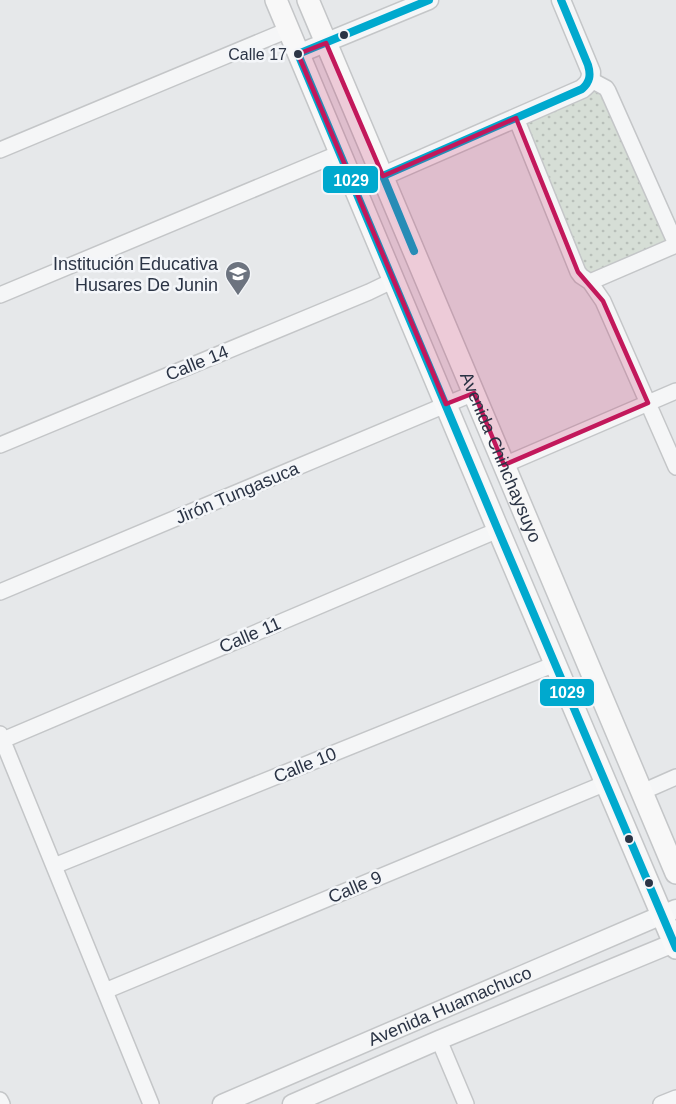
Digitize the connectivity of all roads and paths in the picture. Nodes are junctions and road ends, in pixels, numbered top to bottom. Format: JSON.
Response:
{"nodes":[{"id":1,"x":276,"y":0,"type":"edge"},
{"id":2,"x":308,"y":0,"type":"edge"},
{"id":3,"x":429,"y":0,"type":"edge"},
{"id":4,"x":561,"y":0,"type":"edge"},
{"id":5,"x":288,"y":30,"type":"junction"},
{"id":6,"x":326,"y":43,"type":"junction"},
{"id":7,"x":298,"y":54,"type":"junction"},
{"id":8,"x":591,"y":80,"type":"junction"},
{"id":9,"x":516,"y":118,"type":"junction"},
{"id":10,"x":0,"y":150,"type":"edge"},
{"id":11,"x":340,"y":153,"type":"junction"},
{"id":12,"x":383,"y":176,"type":"junction"},
{"id":13,"x":676,"y":245,"type":"edge"},
{"id":14,"x":394,"y":280,"type":"junction"},
{"id":15,"x":590,"y":282,"type":"junction"},
{"id":16,"x":0,"y":295,"type":"edge"},
{"id":17,"x":676,"y":391,"type":"edge"},
{"id":18,"x":474,"y":393,"type":"junction"},
{"id":19,"x":648,"y":403,"type":"junction"},
{"id":20,"x":446,"y":404,"type":"junction"},
{"id":21,"x":0,"y":445,"type":"edge"},
{"id":22,"x":504,"y":465,"type":"junction"},
{"id":23,"x":676,"y":467,"type":"edge"},
{"id":24,"x":498,"y":530,"type":"junction"},
{"id":25,"x":0,"y":592,"type":"edge"},
{"id":26,"x":555,"y":664,"type":"junction"},
{"id":27,"x":1,"y":737,"type":"edge"},
{"id":28,"x":676,"y":777,"type":"edge"},
{"id":29,"x":606,"y":783,"type":"junction"},
{"id":30,"x":642,"y":792,"type":"junction"},
{"id":31,"x":54,"y":866,"type":"junction"},
{"id":32,"x":676,"y":873,"type":"edge"},
{"id":33,"x":669,"y":912,"type":"edge"},
{"id":34,"x":675,"y":945,"type":"edge"},
{"id":35,"x":105,"y":991,"type":"junction"},
{"id":36,"x":439,"y":1040,"type":"junction"},
{"id":37,"x":676,"y":1098,"type":"edge"},
{"id":38,"x":151,"y":1104,"type":"edge"},
{"id":39,"x":222,"y":1104,"type":"edge"},
{"id":40,"x":292,"y":1104,"type":"edge"},
{"id":41,"x":466,"y":1104,"type":"edge"},
{"id":42,"x":661,"y":1104,"type":"edge"}],
"edges":[{"from":1,"to":5,"type":"main road","name":"Avenida Chinchaysuyo"},
{"from":2,"to":6,"type":"main road","name":"Avenida Chinchaysuyo"},
{"from":3,"to":6,"type":"street"},
{"from":4,"to":8,"type":"street"},
{"from":5,"to":7,"type":"main road","name":"Avenida Chinchaysuyo"},
{"from":5,"to":10,"type":"street"},
{"from":6,"to":7,"type":"street"},
{"from":6,"to":12,"type":"main road","name":"Avenida Chinchaysuyo"},
{"from":7,"to":11,"type":"main road","name":"Avenida Chinchaysuyo"},
{"from":8,"to":9,"type":"street"},
{"from":8,"to":13,"type":"street"},
{"from":9,"to":12,"type":"street"},
{"from":9,"to":15,"type":"street"},
{"from":11,"to":14,"type":"main road","name":"Avenida Chinchaysuyo"},
{"from":11,"to":16,"type":"street"},
{"from":12,"to":18,"type":"main road","name":"Avenida Chinchaysuyo"},
{"from":13,"to":15,"type":"street"},
{"from":14,"to":20,"type":"main road","name":"Avenida Chinchaysuyo"},
{"from":14,"to":21,"type":"street","name":"Calle 14"},
{"from":15,"to":19,"type":"street"},
{"from":17,"to":19,"type":"street"},
{"from":18,"to":20,"type":"street","name":"Jirón Tungasuca"},
{"from":18,"to":22,"type":"main road","name":"Avenida Chinchaysuyo"},
{"from":19,"to":22,"type":"street"},
{"from":19,"to":23,"type":"street"},
{"from":20,"to":24,"type":"main road","name":"Avenida Chinchaysuyo"},
{"from":20,"to":25,"type":"street","name":"Jirón Tungasuca"},
{"from":22,"to":30,"type":"main road","name":"Avenida Chinchaysuyo"},
{"from":24,"to":26,"type":"main road","name":"Avenida Chinchaysuyo"},
{"from":24,"to":27,"type":"street","name":"Calle 11"},
{"from":26,"to":29,"type":"main road","name":"Avenida Chinchaysuyo"},
{"from":26,"to":31,"type":"street","name":"Calle 10"},
{"from":27,"to":31,"type":"street"},
{"from":28,"to":30,"type":"street"},
{"from":29,"to":33,"type":"main road","name":"Avenida Chinchaysuyo"},
{"from":29,"to":35,"type":"street","name":"Calle 9"},
{"from":30,"to":32,"type":"main road","name":"Avenida Chinchaysuyo"},
{"from":31,"to":35,"type":"street"},
{"from":33,"to":34,"type":"main road","name":"Avenida Chinchaysuyo"},
{"from":33,"to":39,"type":"street","name":"Avenida Huamachuco"},
{"from":34,"to":36,"type":"street","name":"Avenida Huamachuco"},
{"from":35,"to":38,"type":"street"},
{"from":36,"to":40,"type":"street","name":"Avenida Huamachuco"},
{"from":36,"to":41,"type":"street"},
{"from":37,"to":42,"type":"street"}]}
